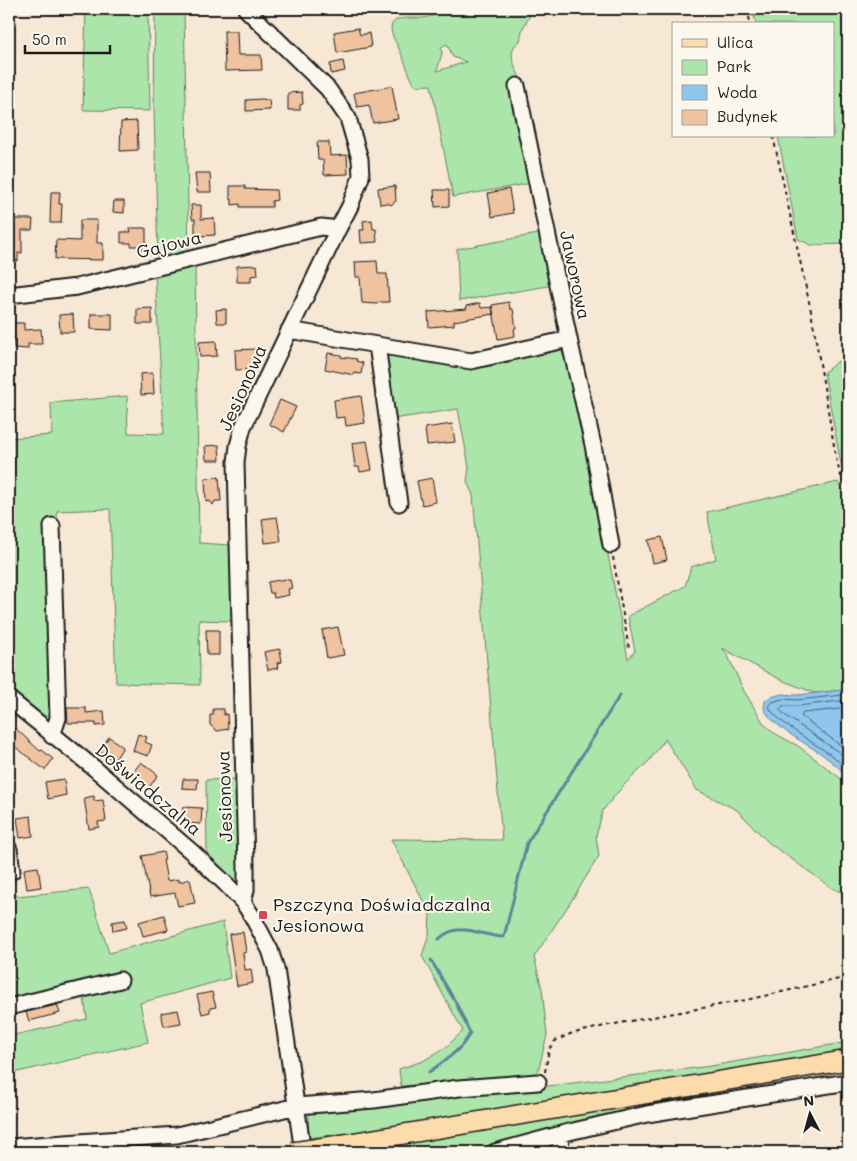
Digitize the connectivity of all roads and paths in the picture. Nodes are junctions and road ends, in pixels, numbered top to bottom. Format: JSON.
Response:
{"nodes":[{"id":1,"x":246,"y":9,"type":"edge"},
{"id":2,"x":748,"y":9,"type":"edge"},
{"id":3,"x":750,"y":22,"type":"edge"},
{"id":4,"x":517,"y":86,"type":"dead end"},
{"id":5,"x":773,"y":138,"type":"edge"},
{"id":6,"x":338,"y":229,"type":"junction"},
{"id":7,"x":9,"y":295,"type":"edge"},
{"id":8,"x":289,"y":330,"type":"junction"},
{"id":9,"x":569,"y":339,"type":"junction"},
{"id":10,"x":378,"y":345,"type":"junction"},
{"id":11,"x":848,"y":498,"type":"edge"},
{"id":12,"x":400,"y":503,"type":"dead end"},
{"id":13,"x":52,"y":526,"type":"dead end"},
{"id":14,"x":612,"y":546,"type":"joint"},
{"id":15,"x":629,"y":649,"type":"dead end"},
{"id":16,"x":9,"y":699,"type":"edge"},
{"id":17,"x":52,"y":736,"type":"junction"},
{"id":18,"x":9,"y":849,"type":"edge"},
{"id":19,"x":12,"y":871,"type":"dead end"},
{"id":20,"x":244,"y":902,"type":"junction"},
{"id":21,"x":848,"y":977,"type":"edge"},
{"id":22,"x":120,"y":980,"type":"dead end"},
{"id":23,"x":9,"y":1007,"type":"edge"},
{"id":24,"x":848,"y":1060,"type":"edge"},
{"id":25,"x":538,"y":1082,"type":"joint"},
{"id":26,"x":848,"y":1082,"type":"edge"},
{"id":27,"x":297,"y":1106,"type":"junction"},
{"id":28,"x":559,"y":1135,"type":"junction"},
{"id":29,"x":9,"y":1146,"type":"edge"},
{"id":30,"x":312,"y":1150,"type":"edge"},
{"id":31,"x":293,"y":1152,"type":"edge"},
{"id":32,"x":495,"y":1152,"type":"edge"},
{"id":33,"x":562,"y":1152,"type":"edge"}],
"edges":[{"from":1,"to":6,"type":"street","name":"Jesionowa"},
{"from":2,"to":3,"type":"path"},
{"from":4,"to":9,"type":"street","name":"Jaworowa"},
{"from":5,"to":11,"type":"path"},
{"from":6,"to":7,"type":"street","name":"Gajowa"},
{"from":6,"to":8,"type":"street","name":"Jesionowa"},
{"from":8,"to":10,"type":"street","name":"Jaworowa"},
{"from":8,"to":20,"type":"street","name":"Jesionowa"},
{"from":9,"to":10,"type":"street","name":"Jaworowa"},
{"from":9,"to":14,"type":"street"},
{"from":10,"to":12,"type":"street"},
{"from":13,"to":17,"type":"street"},
{"from":14,"to":15,"type":"path"},
{"from":16,"to":17,"type":"street","name":"Doświadczalna"},
{"from":17,"to":20,"type":"street","name":"Doświadczalna"},
{"from":18,"to":19,"type":"street"},
{"from":20,"to":27,"type":"street","name":"Doświadczalna"},
{"from":21,"to":25,"type":"path"},
{"from":22,"to":23,"type":"street"},
{"from":24,"to":30,"type":"main road"},
{"from":25,"to":27,"type":"street"},
{"from":26,"to":28,"type":"street"},
{"from":27,"to":29,"type":"street"},
{"from":27,"to":30,"type":"street","name":"Doświadczalna"},
{"from":28,"to":32,"type":"street"},
{"from":28,"to":33,"type":"street"},
{"from":30,"to":31,"type":"main road","bridge":true}]}
